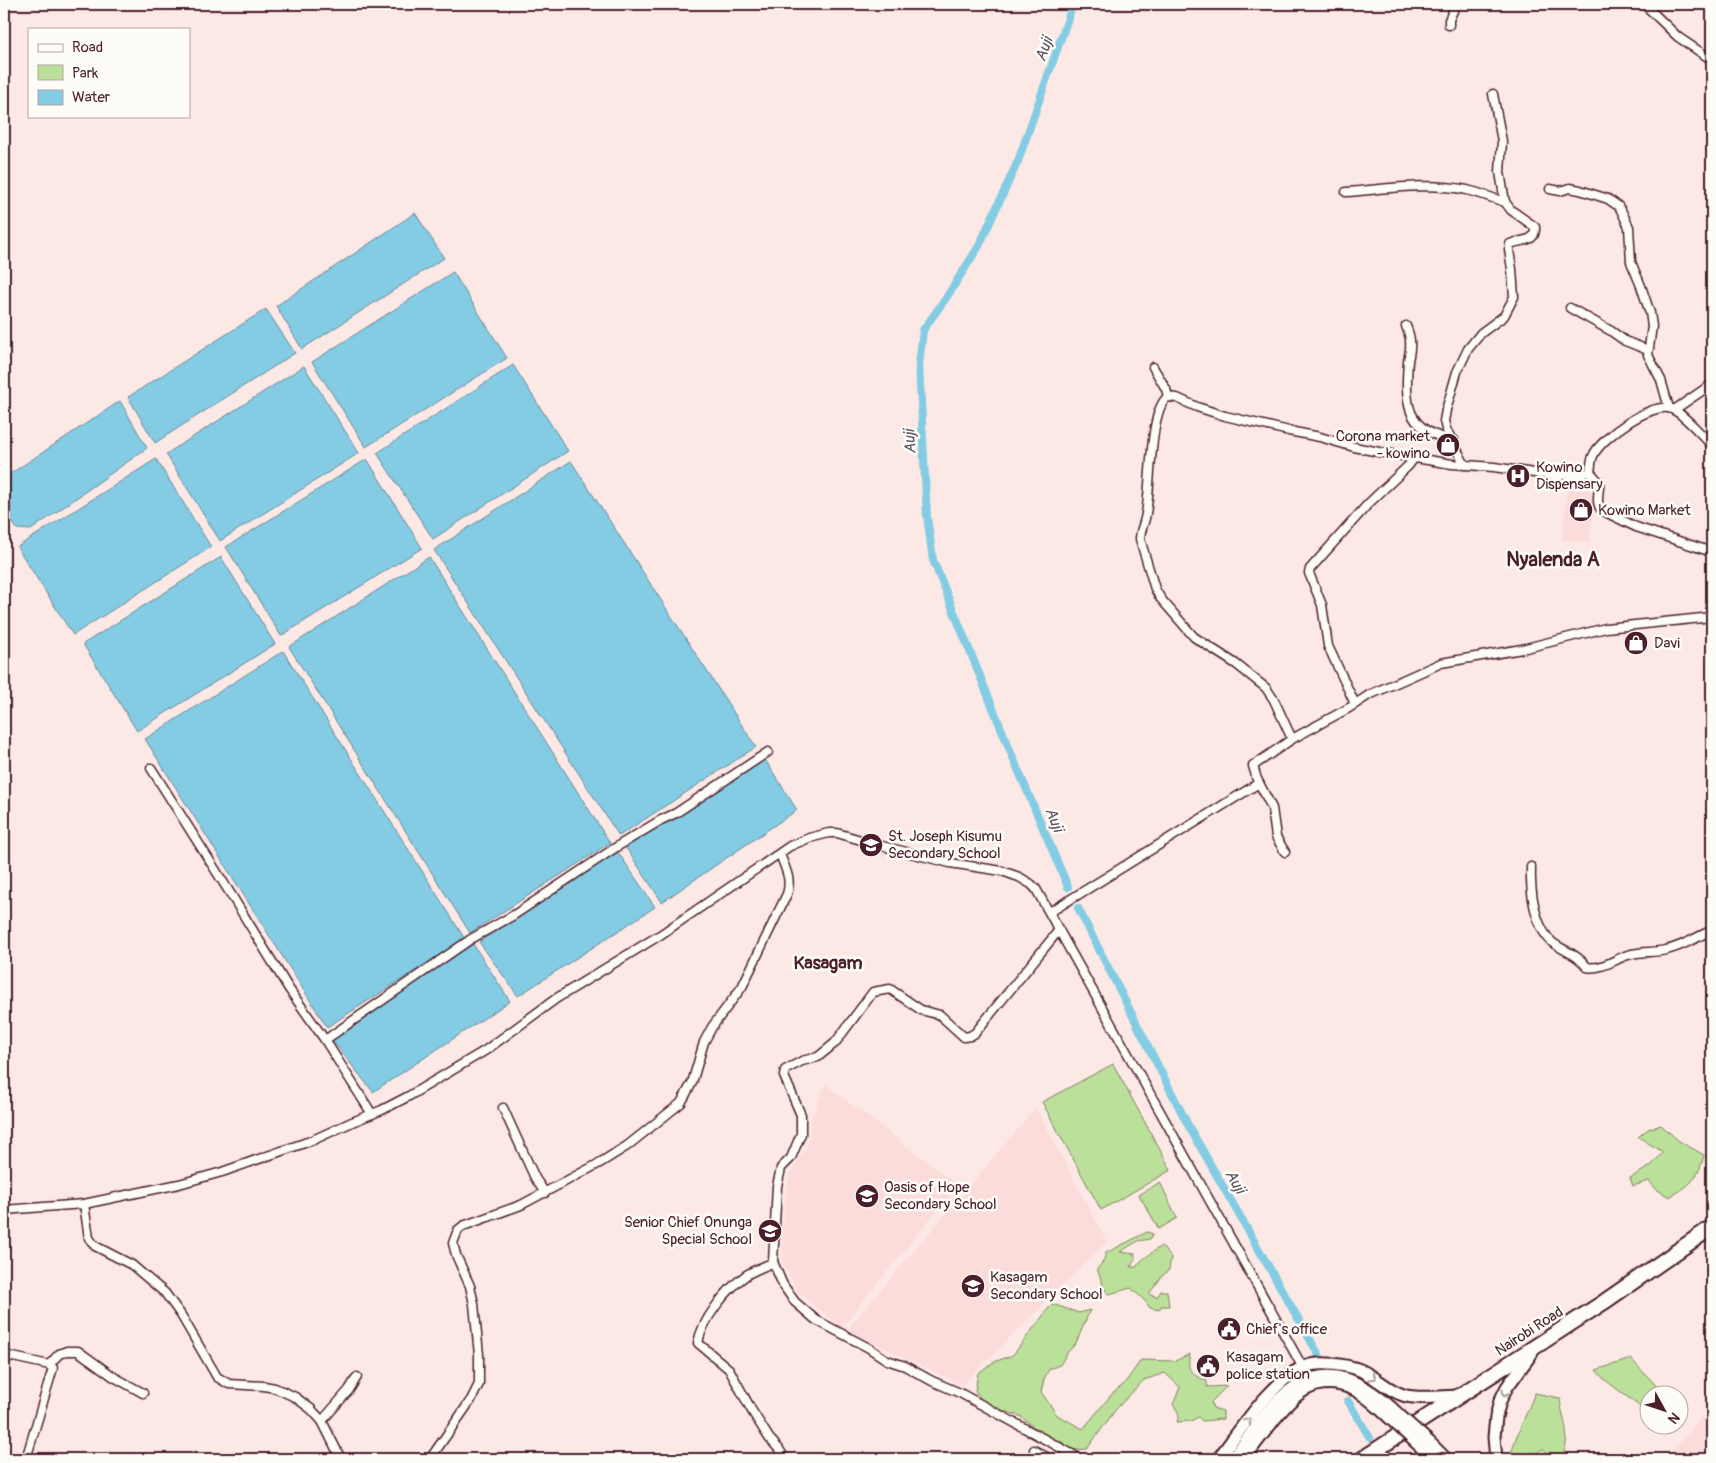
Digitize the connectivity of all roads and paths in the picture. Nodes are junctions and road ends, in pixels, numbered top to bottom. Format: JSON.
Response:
{"nodes":[{"id":1,"x":1456,"y":4,"type":"edge"},
{"id":2,"x":1644,"y":4,"type":"edge"},
{"id":3,"x":1449,"y":25,"type":"dead end"},
{"id":4,"x":1712,"y":60,"type":"edge"},
{"id":5,"x":1493,"y":94,"type":"dead end"},
{"id":6,"x":1550,"y":189,"type":"dead end"},
{"id":7,"x":1346,"y":192,"type":"dead end"},
{"id":8,"x":1505,"y":202,"type":"junction"},
{"id":9,"x":1570,"y":308,"type":"dead end"},
{"id":10,"x":1406,"y":326,"type":"dead end"},
{"id":11,"x":1648,"y":350,"type":"junction"},
{"id":12,"x":1154,"y":367,"type":"dead end"},
{"id":13,"x":1712,"y":384,"type":"edge"},
{"id":14,"x":1168,"y":398,"type":"junction"},
{"id":15,"x":1671,"y":409,"type":"junction"},
{"id":16,"x":1454,"y":440,"type":"junction"},
{"id":17,"x":1712,"y":446,"type":"edge"},
{"id":18,"x":1415,"y":457,"type":"junction"},
{"id":19,"x":1465,"y":465,"type":"junction"},
{"id":20,"x":1590,"y":472,"type":"junction"},
{"id":21,"x":1712,"y":552,"type":"edge"},
{"id":22,"x":1712,"y":617,"type":"edge"},
{"id":23,"x":1355,"y":704,"type":"junction"},
{"id":24,"x":1292,"y":739,"type":"junction"},
{"id":25,"x":768,"y":752,"type":"dead end"},
{"id":26,"x":151,"y":768,"type":"dead end"},
{"id":27,"x":1259,"y":783,"type":"junction"},
{"id":28,"x":1285,"y":852,"type":"dead end"},
{"id":29,"x":780,"y":854,"type":"junction"},
{"id":30,"x":1531,"y":867,"type":"dead end"},
{"id":31,"x":1050,"y":912,"type":"junction"},
{"id":32,"x":1059,"y":930,"type":"junction"},
{"id":33,"x":1712,"y":930,"type":"edge"},
{"id":34,"x":325,"y":1040,"type":"junction"},
{"id":35,"x":503,"y":1108,"type":"dead end"},
{"id":36,"x":372,"y":1114,"type":"junction"},
{"id":37,"x":545,"y":1193,"type":"junction"},
{"id":38,"x":84,"y":1204,"type":"junction"},
{"id":39,"x":4,"y":1210,"type":"edge"},
{"id":40,"x":1712,"y":1227,"type":"edge"},
{"id":41,"x":1712,"y":1232,"type":"edge"},
{"id":42,"x":773,"y":1262,"type":"junction"},
{"id":43,"x":1532,"y":1353,"type":"junction"},
{"id":44,"x":4,"y":1355,"type":"edge"},
{"id":45,"x":49,"y":1364,"type":"junction"},
{"id":46,"x":1303,"y":1368,"type":"junction"},
{"id":47,"x":357,"y":1378,"type":"dead end"},
{"id":48,"x":143,"y":1393,"type":"dead end"},
{"id":49,"x":1460,"y":1396,"type":"junction"},
{"id":50,"x":1396,"y":1418,"type":"junction"},
{"id":51,"x":322,"y":1420,"type":"junction"},
{"id":52,"x":1426,"y":1446,"type":"junction"},
{"id":53,"x":1034,"y":1450,"type":"dead end"},
{"id":54,"x":26,"y":1459,"type":"edge"},
{"id":55,"x":341,"y":1459,"type":"edge"},
{"id":56,"x":430,"y":1459,"type":"edge"},
{"id":57,"x":784,"y":1459,"type":"edge"},
{"id":58,"x":1050,"y":1459,"type":"edge"},
{"id":59,"x":1081,"y":1459,"type":"edge"},
{"id":60,"x":1218,"y":1459,"type":"edge"},
{"id":61,"x":1232,"y":1459,"type":"edge"},
{"id":62,"x":1244,"y":1459,"type":"edge"},
{"id":63,"x":1362,"y":1459,"type":"edge"},
{"id":64,"x":1371,"y":1459,"type":"edge"},
{"id":65,"x":1433,"y":1459,"type":"edge"},
{"id":66,"x":1446,"y":1459,"type":"edge"},
{"id":67,"x":1496,"y":1459,"type":"edge"}],
"edges":[{"from":1,"to":3,"type":"street"},
{"from":2,"to":4,"type":"street"},
{"from":5,"to":8,"type":"street"},
{"from":6,"to":11,"type":"street"},
{"from":7,"to":8,"type":"street"},
{"from":8,"to":16,"type":"street"},
{"from":9,"to":11,"type":"street"},
{"from":10,"to":16,"type":"street"},
{"from":11,"to":15,"type":"street"},
{"from":12,"to":14,"type":"street"},
{"from":13,"to":15,"type":"street"},
{"from":14,"to":18,"type":"street"},
{"from":14,"to":24,"type":"street"},
{"from":15,"to":17,"type":"street"},
{"from":15,"to":20,"type":"street"},
{"from":16,"to":19,"type":"street"},
{"from":18,"to":19,"type":"street"},
{"from":18,"to":23,"type":"street"},
{"from":19,"to":20,"type":"street"},
{"from":20,"to":21,"type":"street"},
{"from":22,"to":23,"type":"street"},
{"from":23,"to":24,"type":"street"},
{"from":24,"to":27,"type":"street"},
{"from":25,"to":34,"type":"street"},
{"from":26,"to":34,"type":"street"},
{"from":27,"to":28,"type":"street"},
{"from":27,"to":31,"type":"street"},
{"from":29,"to":31,"type":"street"},
{"from":29,"to":36,"type":"street"},
{"from":29,"to":37,"type":"street"},
{"from":30,"to":33,"type":"street"},
{"from":31,"to":32,"type":"street"},
{"from":32,"to":42,"type":"street"},
{"from":32,"to":46,"type":"street"},
{"from":34,"to":36,"type":"street"},
{"from":35,"to":37,"type":"street"},
{"from":36,"to":38,"type":"street"},
{"from":37,"to":56,"type":"street"},
{"from":38,"to":39,"type":"street"},
{"from":38,"to":51,"type":"street"},
{"from":40,"to":49,"type":"highway","name":"Nairobi Road"},
{"from":41,"to":43,"type":"highway","name":"Nairobi Road"},
{"from":42,"to":57,"type":"street"},
{"from":42,"to":59,"type":"street"},
{"from":43,"to":64,"type":"highway","name":"Nairobi Road"},
{"from":43,"to":67,"type":"main road","one_way":true},
{"from":44,"to":45,"type":"street"},
{"from":45,"to":48,"type":"street"},
{"from":45,"to":54,"type":"street"},
{"from":46,"to":49,"type":"main road","one_way":true},
{"from":60,"to":46,"type":"main road","one_way":true},
{"from":47,"to":51,"type":"street"},
{"from":49,"to":63,"type":"highway","name":"Nairobi Road"},
{"from":50,"to":52,"type":"main road","bridge":true},
{"from":50,"to":61,"type":"main road"},
{"from":50,"to":62,"type":"main road"},
{"from":51,"to":55,"type":"street"},
{"from":52,"to":65,"type":"main road"},
{"from":52,"to":66,"type":"main road"},
{"from":53,"to":58,"type":"street"}]}
